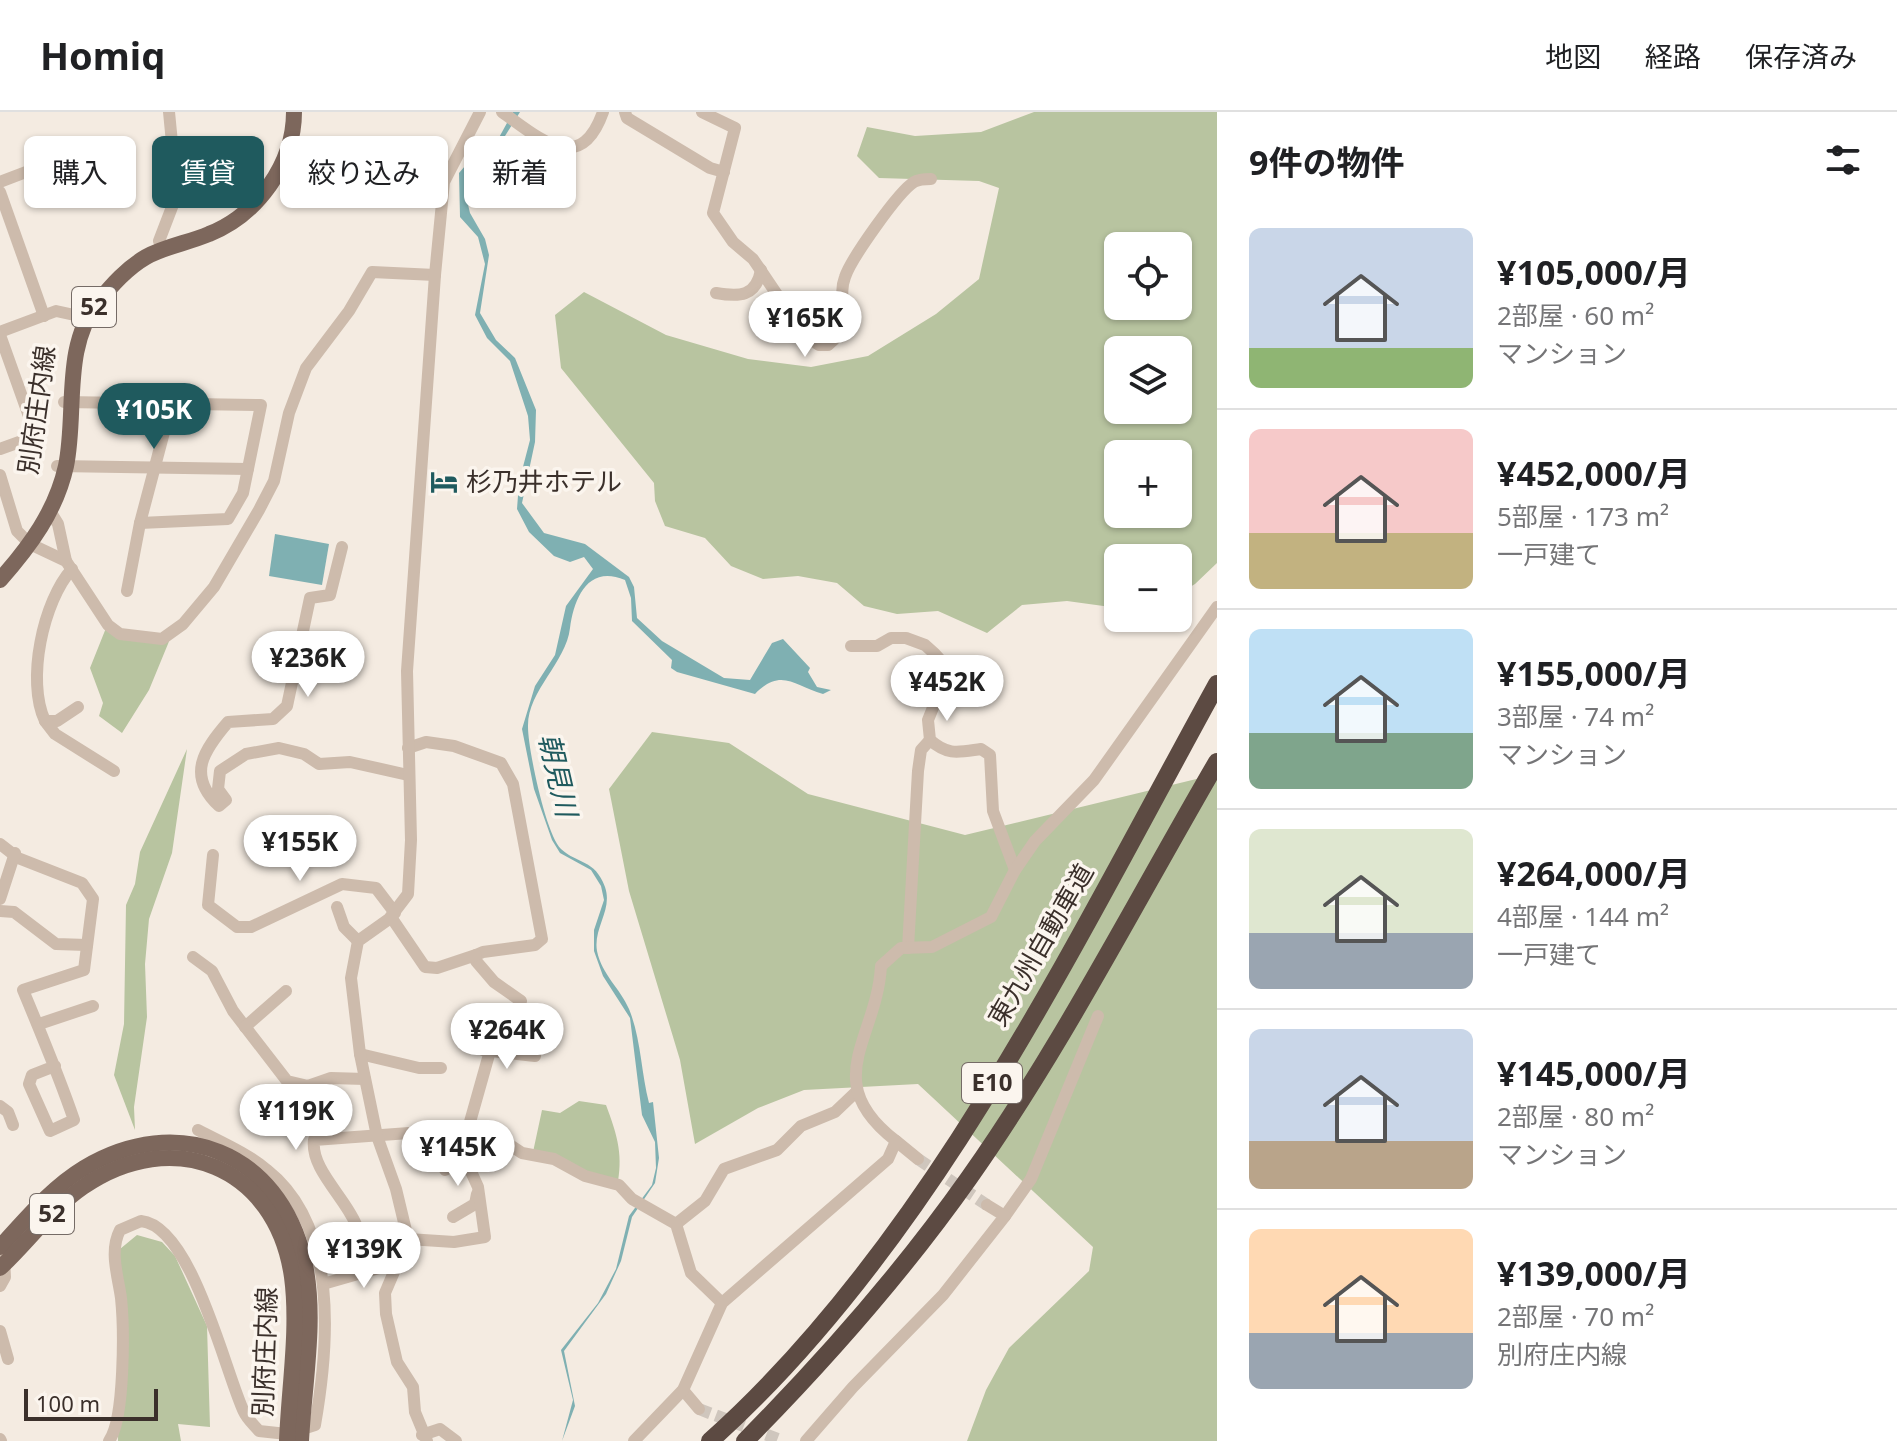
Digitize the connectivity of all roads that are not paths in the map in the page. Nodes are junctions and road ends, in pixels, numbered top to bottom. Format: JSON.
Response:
{"nodes":[{"id":1,"x":169,"y":112,"type":"edge"},
{"id":2,"x":284,"y":112,"type":"edge"},
{"id":3,"x":294,"y":112,"type":"edge"},
{"id":4,"x":480,"y":112,"type":"edge"},
{"id":5,"x":502,"y":112,"type":"edge"},
{"id":6,"x":603,"y":112,"type":"edge"},
{"id":7,"x":625,"y":112,"type":"edge"},
{"id":8,"x":702,"y":112,"type":"edge"},
{"id":9,"x":724,"y":172,"type":"junction"},
{"id":10,"x":24,"y":173,"type":"edge"},
{"id":11,"x":931,"y":179,"type":"dead end"},
{"id":12,"x":0,"y":182,"type":"edge"},
{"id":13,"x":0,"y":192,"type":"edge"},
{"id":14,"x":159,"y":241,"type":"junction"},
{"id":15,"x":761,"y":270,"type":"junction"},
{"id":16,"x":435,"y":275,"type":"junction"},
{"id":17,"x":716,"y":293,"type":"dead end"},
{"id":18,"x":44,"y":316,"type":"junction"},
{"id":19,"x":79,"y":316,"type":"junction"},
{"id":20,"x":0,"y":334,"type":"edge"},
{"id":21,"x":68,"y":402,"type":"junction"},
{"id":22,"x":172,"y":402,"type":"junction"},
{"id":23,"x":0,"y":449,"type":"edge"},
{"id":24,"x":61,"y":467,"type":"junction"},
{"id":25,"x":154,"y":469,"type":"junction"},
{"id":26,"x":248,"y":469,"type":"junction"},
{"id":27,"x":1,"y":478,"type":"edge"},
{"id":28,"x":50,"y":511,"type":"junction"},
{"id":29,"x":140,"y":523,"type":"junction"},
{"id":30,"x":27,"y":541,"type":"junction"},
{"id":31,"x":342,"y":547,"type":"dead end"},
{"id":32,"x":69,"y":565,"type":"junction"},
{"id":33,"x":0,"y":566,"type":"edge"},
{"id":34,"x":0,"y":580,"type":"edge"},
{"id":35,"x":127,"y":591,"type":"dead end"},
{"id":36,"x":1217,"y":607,"type":"edge"},
{"id":37,"x":851,"y":646,"type":"dead end"},
{"id":38,"x":1217,"y":684,"type":"edge"},
{"id":39,"x":78,"y":707,"type":"dead end"},
{"id":40,"x":45,"y":721,"type":"junction"},
{"id":41,"x":930,"y":740,"type":"junction"},
{"id":42,"x":408,"y":748,"type":"junction"},
{"id":43,"x":1217,"y":762,"type":"edge"},
{"id":44,"x":114,"y":771,"type":"dead end"},
{"id":45,"x":408,"y":775,"type":"junction"},
{"id":46,"x":0,"y":844,"type":"edge"},
{"id":47,"x":15,"y":853,"type":"junction"},
{"id":48,"x":213,"y":855,"type":"dead end"},
{"id":49,"x":1015,"y":870,"type":"junction"},
{"id":50,"x":0,"y":899,"type":"edge"},
{"id":51,"x":337,"y":907,"type":"dead end"},
{"id":52,"x":0,"y":911,"type":"edge"},
{"id":53,"x":393,"y":915,"type":"junction"},
{"id":54,"x":358,"y":941,"type":"junction"},
{"id":55,"x":87,"y":945,"type":"junction"},
{"id":56,"x":908,"y":948,"type":"junction"},
{"id":57,"x":476,"y":955,"type":"junction"},
{"id":58,"x":193,"y":957,"type":"dead end"},
{"id":59,"x":286,"y":991,"type":"dead end"},
{"id":60,"x":521,"y":1001,"type":"dead end"},
{"id":61,"x":93,"y":1006,"type":"dead end"},
{"id":62,"x":1098,"y":1016,"type":"dead end"},
{"id":63,"x":39,"y":1024,"type":"junction"},
{"id":64,"x":245,"y":1027,"type":"junction"},
{"id":65,"x":360,"y":1054,"type":"junction"},
{"id":66,"x":535,"y":1056,"type":"dead end"},
{"id":67,"x":55,"y":1066,"type":"junction"},
{"id":68,"x":441,"y":1068,"type":"dead end"},
{"id":69,"x":365,"y":1079,"type":"junction"},
{"id":70,"x":856,"y":1092,"type":"junction"},
{"id":71,"x":0,"y":1106,"type":"edge"},
{"id":72,"x":13,"y":1125,"type":"dead end"},
{"id":73,"x":468,"y":1129,"type":"junction"},
{"id":74,"x":454,"y":1134,"type":"junction"},
{"id":75,"x":377,"y":1136,"type":"junction"},
{"id":76,"x":214,"y":1138,"type":"dead end"},
{"id":77,"x":896,"y":1141,"type":"junction"},
{"id":78,"x":459,"y":1148,"type":"junction"},
{"id":79,"x":918,"y":1159,"type":"tunnel mouth"},
{"id":80,"x":109,"y":1164,"type":"junction"},
{"id":81,"x":445,"y":1170,"type":"dead end"},
{"id":82,"x":478,"y":1187,"type":"junction"},
{"id":83,"x":987,"y":1205,"type":"tunnel mouth"},
{"id":84,"x":1005,"y":1216,"type":"junction"},
{"id":85,"x":453,"y":1217,"type":"dead end"},
{"id":86,"x":676,"y":1224,"type":"junction"},
{"id":87,"x":408,"y":1239,"type":"junction"},
{"id":88,"x":0,"y":1247,"type":"edge"},
{"id":89,"x":355,"y":1252,"type":"dead end"},
{"id":90,"x":0,"y":1255,"type":"edge"},
{"id":91,"x":396,"y":1263,"type":"junction"},
{"id":92,"x":0,"y":1268,"type":"edge"},
{"id":93,"x":323,"y":1284,"type":"junction"},
{"id":94,"x":0,"y":1286,"type":"edge"},
{"id":95,"x":722,"y":1303,"type":"junction"},
{"id":96,"x":0,"y":1331,"type":"edge"},
{"id":97,"x":8,"y":1359,"type":"dead end"},
{"id":98,"x":683,"y":1390,"type":"junction"},
{"id":99,"x":699,"y":1409,"type":"tunnel mouth"},
{"id":100,"x":294,"y":1437,"type":"edge"},
{"id":101,"x":425,"y":1438,"type":"edge"},
{"id":102,"x":109,"y":1441,"type":"edge"},
{"id":103,"x":456,"y":1441,"type":"edge"},
{"id":104,"x":634,"y":1441,"type":"edge"},
{"id":105,"x":710,"y":1441,"type":"edge"},
{"id":106,"x":745,"y":1441,"type":"edge"},
{"id":107,"x":806,"y":1441,"type":"edge"}],
"edges":[{"from":1,"to":14,"type":"street"},
{"from":2,"to":14,"type":"main road","name":"別府庄内線","number":"52"},
{"from":3,"to":21,"type":"main road","name":"別府庄内線","number":"52"},
{"from":4,"to":16,"type":"street"},
{"from":5,"to":6,"type":"street"},
{"from":7,"to":9,"type":"street"},
{"from":8,"to":9,"type":"street"},
{"from":9,"to":15,"type":"street"},
{"from":10,"to":12,"type":"street"},
{"from":11,"to":15,"type":"street"},
{"from":13,"to":18,"type":"street"},
{"from":14,"to":19,"type":"main road","name":"別府庄内線","number":"52"},
{"from":15,"to":17,"type":"street"},
{"from":16,"to":32,"type":"street"},
{"from":16,"to":42,"type":"street"},
{"from":18,"to":19,"type":"street"},
{"from":18,"to":20,"type":"street"},
{"from":19,"to":21,"type":"main road","name":"別府庄内線","number":"52"},
{"from":20,"to":23,"type":"street"},
{"from":21,"to":22,"type":"street"},
{"from":21,"to":24,"type":"main road","name":"別府庄内線","number":"52"},
{"from":22,"to":25,"type":"street"},
{"from":22,"to":26,"type":"street"},
{"from":24,"to":25,"type":"street"},
{"from":24,"to":28,"type":"main road","name":"別府庄内線","number":"52"},
{"from":24,"to":30,"type":"main road","name":"別府庄内線","number":"52"},
{"from":25,"to":26,"type":"street"},
{"from":25,"to":29,"type":"street"},
{"from":26,"to":29,"type":"street"},
{"from":27,"to":30,"type":"street"},
{"from":28,"to":30,"type":"main road","name":"別府庄内線","number":"52"},
{"from":28,"to":32,"type":"street"},
{"from":29,"to":35,"type":"street"},
{"from":30,"to":32,"type":"street"},
{"from":30,"to":33,"type":"main road","name":"別府庄内線","number":"52"},
{"from":30,"to":34,"type":"main road","name":"別府庄内線","number":"52"},
{"from":31,"to":45,"type":"street"},
{"from":32,"to":40,"type":"street"},
{"from":36,"to":49,"type":"street"},
{"from":37,"to":41,"type":"street"},
{"from":38,"to":105,"type":"highway","name":"東九州自動車道","number":"E10"},
{"from":39,"to":40,"type":"street"},
{"from":40,"to":44,"type":"street"},
{"from":41,"to":49,"type":"street"},
{"from":41,"to":56,"type":"street"},
{"from":42,"to":45,"type":"street"},
{"from":42,"to":57,"type":"street"},
{"from":43,"to":106,"type":"highway","number":"E10"},
{"from":45,"to":53,"type":"street"},
{"from":46,"to":47,"type":"street"},
{"from":47,"to":50,"type":"street"},
{"from":47,"to":55,"type":"street"},
{"from":48,"to":53,"type":"street"},
{"from":49,"to":56,"type":"street"},
{"from":51,"to":54,"type":"street"},
{"from":52,"to":55,"type":"street"},
{"from":53,"to":54,"type":"street"},
{"from":53,"to":57,"type":"street"},
{"from":54,"to":65,"type":"street"},
{"from":55,"to":63,"type":"street"},
{"from":56,"to":70,"type":"street"},
{"from":57,"to":60,"type":"street"},
{"from":58,"to":64,"type":"street"},
{"from":59,"to":64,"type":"street"},
{"from":61,"to":63,"type":"street"},
{"from":62,"to":84,"type":"street"},
{"from":63,"to":67,"type":"street"},
{"from":64,"to":69,"type":"street"},
{"from":65,"to":68,"type":"street"},
{"from":65,"to":69,"type":"street"},
{"from":66,"to":73,"type":"street"},
{"from":67,"to":67,"type":"street"},
{"from":69,"to":75,"type":"street"},
{"from":70,"to":77,"type":"street"},
{"from":70,"to":86,"type":"street"},
{"from":71,"to":72,"type":"street"},
{"from":73,"to":74,"type":"street"},
{"from":73,"to":86,"type":"street"},
{"from":74,"to":75,"type":"street"},
{"from":74,"to":78,"type":"street"},
{"from":75,"to":87,"type":"street"},
{"from":75,"to":89,"type":"street"},
{"from":76,"to":93,"type":"street"},
{"from":77,"to":79,"type":"street"},
{"from":77,"to":95,"type":"street"},
{"from":78,"to":81,"type":"street"},
{"from":78,"to":82,"type":"street"},
{"from":80,"to":88,"type":"main road","name":"別府庄内線","number":"52"},
{"from":80,"to":92,"type":"main road","name":"別府庄内線","number":"52"},
{"from":80,"to":100,"type":"main road","name":"別府庄内線","number":"52"},
{"from":82,"to":85,"type":"street"},
{"from":82,"to":87,"type":"street"},
{"from":83,"to":84,"type":"street"},
{"from":84,"to":107,"type":"street"},
{"from":86,"to":95,"type":"street"},
{"from":87,"to":91,"type":"street"},
{"from":90,"to":94,"type":"street"},
{"from":91,"to":93,"type":"street"},
{"from":91,"to":101,"type":"street"},
{"from":93,"to":100,"type":"street"},
{"from":95,"to":98,"type":"street"},
{"from":96,"to":97,"type":"street"},
{"from":98,"to":99,"type":"street"},
{"from":98,"to":104,"type":"street"},
{"from":100,"to":102,"type":"street"},
{"from":101,"to":103,"type":"street"}]}
